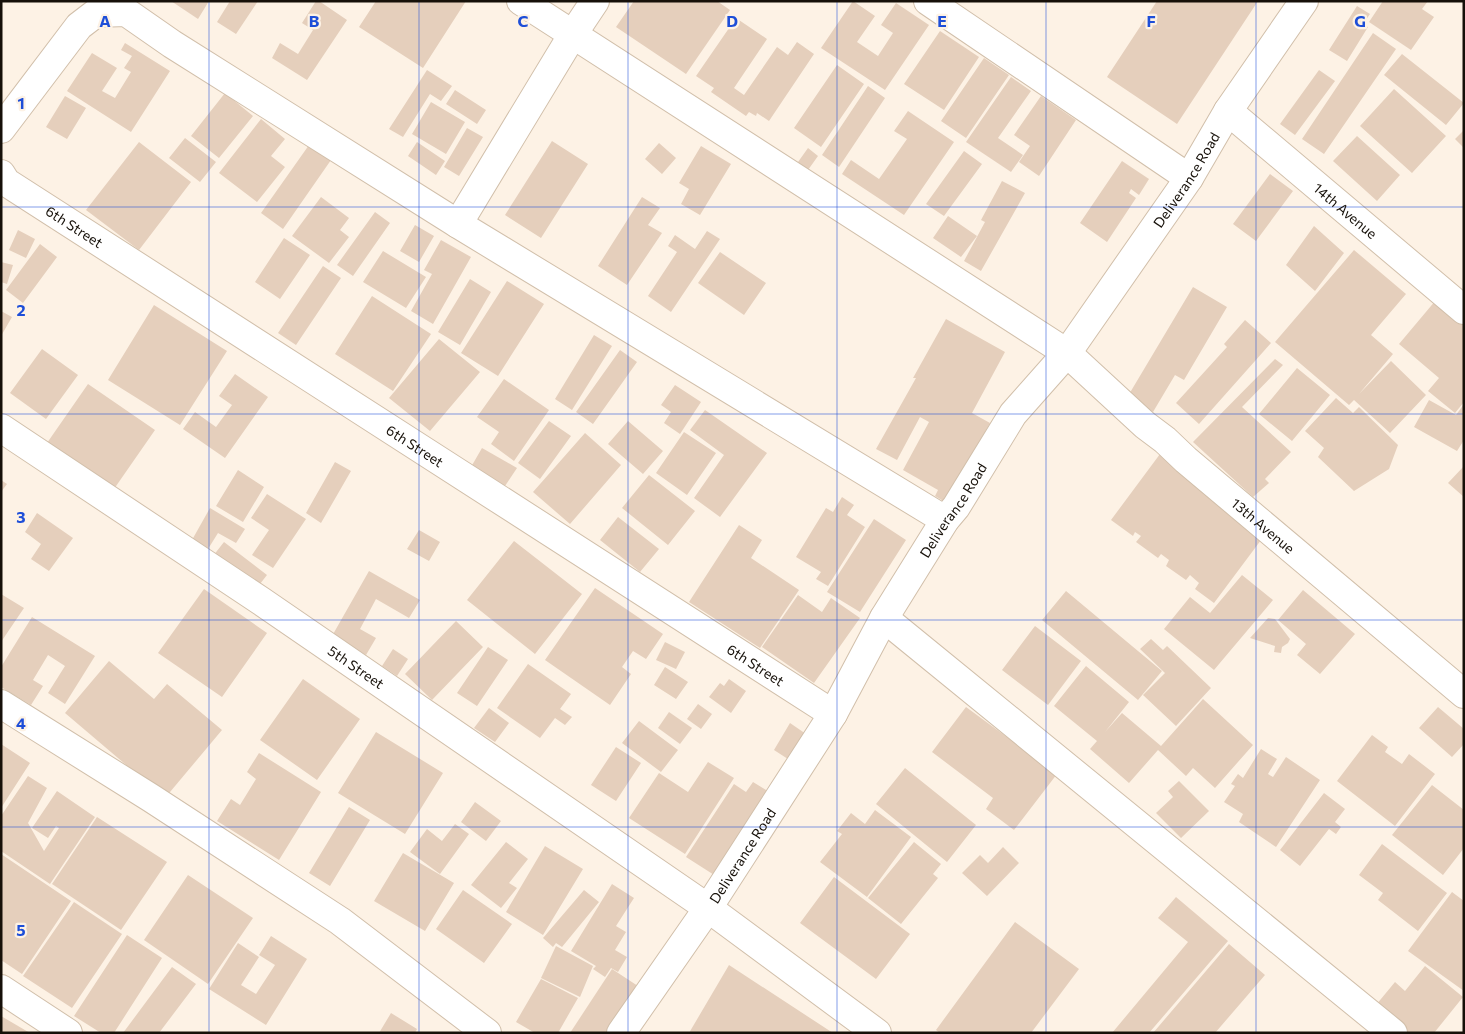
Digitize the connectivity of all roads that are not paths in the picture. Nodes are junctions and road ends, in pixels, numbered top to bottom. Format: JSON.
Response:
{"nodes":[{"id":1,"x":521,"y":1,"type":"edge"},
{"id":2,"x":595,"y":1,"type":"edge"},
{"id":3,"x":928,"y":1,"type":"edge"},
{"id":4,"x":1304,"y":1,"type":"edge"},
{"id":5,"x":573,"y":34,"type":"junction"},
{"id":6,"x":1228,"y":111,"type":"junction"},
{"id":7,"x":1,"y":129,"type":"edge"},
{"id":8,"x":1,"y":174,"type":"edge"},
{"id":9,"x":1189,"y":178,"type":"junction"},
{"id":10,"x":458,"y":224,"type":"junction"},
{"id":11,"x":1464,"y":310,"type":"edge"},
{"id":12,"x":1067,"y":352,"type":"junction"},
{"id":13,"x":1,"y":428,"type":"edge"},
{"id":14,"x":946,"y":520,"type":"junction"},
{"id":15,"x":884,"y":618,"type":"junction"},
{"id":16,"x":1464,"y":694,"type":"edge"},
{"id":17,"x":1,"y":704,"type":"edge"},
{"id":18,"x":833,"y":714,"type":"junction"},
{"id":19,"x":708,"y":908,"type":"junction"},
{"id":20,"x":1,"y":989,"type":"edge"},
{"id":21,"x":68,"y":1033,"type":"edge"},
{"id":22,"x":487,"y":1033,"type":"edge"},
{"id":23,"x":621,"y":1033,"type":"edge"},
{"id":24,"x":877,"y":1033,"type":"edge"},
{"id":25,"x":1393,"y":1033,"type":"edge"}],
"edges":[{"from":1,"to":5,"type":"street","name":"13th Avenue"},
{"from":2,"to":5,"type":"street"},
{"from":3,"to":9,"type":"street"},
{"from":4,"to":6,"type":"street","name":"Deliverance Road"},
{"from":5,"to":10,"type":"street"},
{"from":5,"to":12,"type":"street","name":"13th Avenue"},
{"from":6,"to":9,"type":"street","name":"Deliverance Road"},
{"from":6,"to":11,"type":"street","name":"14th Avenue"},
{"from":7,"to":10,"type":"street"},
{"from":8,"to":18,"type":"street","name":"6th Street"},
{"from":9,"to":12,"type":"street","name":"Deliverance Road"},
{"from":10,"to":14,"type":"street"},
{"from":12,"to":14,"type":"street","name":"Deliverance Road"},
{"from":12,"to":16,"type":"street","name":"13th Avenue"},
{"from":13,"to":19,"type":"street","name":"5th Street"},
{"from":14,"to":15,"type":"street","name":"Deliverance Road"},
{"from":15,"to":18,"type":"street","name":"Deliverance Road"},
{"from":15,"to":25,"type":"street"},
{"from":17,"to":22,"type":"street"},
{"from":18,"to":19,"type":"street","name":"Deliverance Road"},
{"from":19,"to":23,"type":"street","name":"Deliverance Road"},
{"from":19,"to":24,"type":"street","name":"5th Street"},
{"from":20,"to":21,"type":"street"}]}
